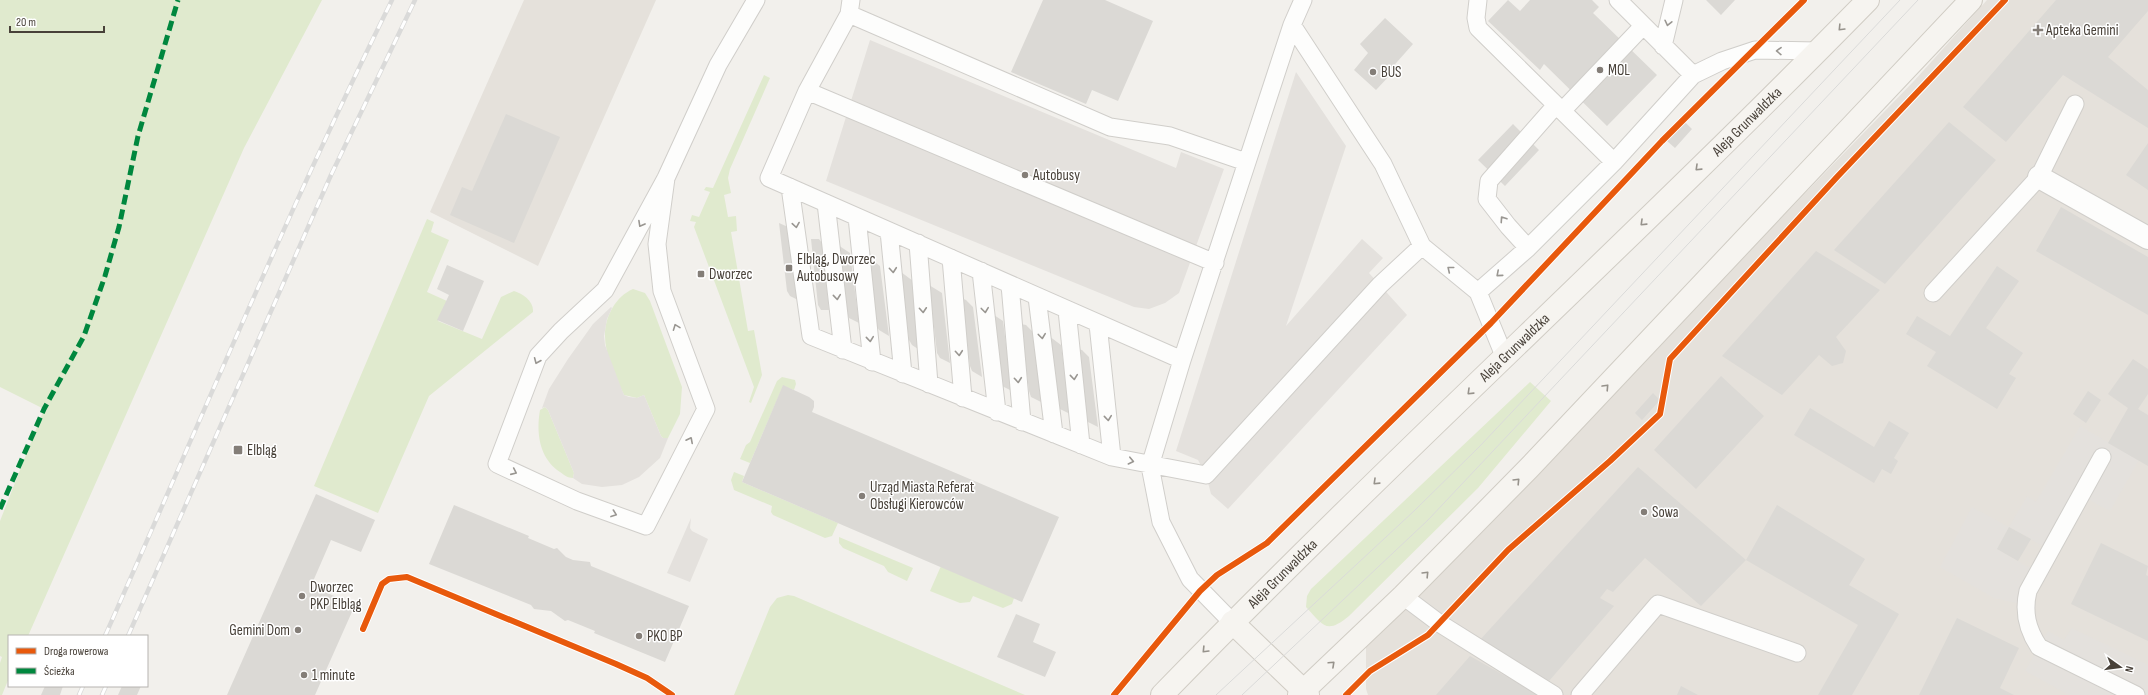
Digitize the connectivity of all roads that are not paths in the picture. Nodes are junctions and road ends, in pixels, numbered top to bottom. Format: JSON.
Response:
{"nodes":[{"id":1,"x":756,"y":0,"type":"edge"},
{"id":2,"x":1303,"y":0,"type":"edge"},
{"id":3,"x":1478,"y":0,"type":"edge"},
{"id":4,"x":1618,"y":0,"type":"edge"},
{"id":5,"x":1674,"y":0,"type":"edge"},
{"id":6,"x":1868,"y":0,"type":"edge"},
{"id":7,"x":1971,"y":0,"type":"edge"},
{"id":8,"x":850,"y":7,"type":"edge"},
{"id":9,"x":1292,"y":25,"type":"junction"},
{"id":10,"x":1643,"y":26,"type":"junction"},
{"id":11,"x":1663,"y":46,"type":"junction"},
{"id":12,"x":1818,"y":51,"type":"junction"},
{"id":13,"x":1693,"y":75,"type":"junction"},
{"id":14,"x":807,"y":91,"type":"junction"},
{"id":15,"x":2075,"y":104,"type":"dead end"},
{"id":16,"x":1559,"y":108,"type":"junction"},
{"id":17,"x":1246,"y":162,"type":"junction"},
{"id":18,"x":1614,"y":162,"type":"junction"},
{"id":19,"x":2039,"y":176,"type":"junction"},
{"id":20,"x":666,"y":178,"type":"junction"},
{"id":21,"x":790,"y":187,"type":"junction"},
{"id":22,"x":826,"y":203,"type":"junction"},
{"id":23,"x":857,"y":217,"type":"junction"},
{"id":24,"x":889,"y":231,"type":"junction"},
{"id":25,"x":2148,"y":238,"type":"edge"},
{"id":26,"x":918,"y":243,"type":"junction"},
{"id":27,"x":1422,"y":246,"type":"junction"},
{"id":28,"x":1528,"y":248,"type":"junction"},
{"id":29,"x":951,"y":258,"type":"junction"},
{"id":30,"x":1215,"y":263,"type":"junction"},
{"id":31,"x":981,"y":271,"type":"junction"},
{"id":32,"x":1010,"y":285,"type":"junction"},
{"id":33,"x":1478,"y":292,"type":"junction"},
{"id":34,"x":1933,"y":293,"type":"dead end"},
{"id":35,"x":1037,"y":297,"type":"junction"},
{"id":36,"x":1067,"y":310,"type":"junction"},
{"id":37,"x":1098,"y":324,"type":"junction"},
{"id":38,"x":843,"y":350,"type":"junction"},
{"id":39,"x":1505,"y":358,"type":"junction"},
{"id":40,"x":1182,"y":360,"type":"junction"},
{"id":41,"x":872,"y":362,"type":"junction"},
{"id":42,"x":903,"y":374,"type":"junction"},
{"id":43,"x":929,"y":384,"type":"junction"},
{"id":44,"x":963,"y":398,"type":"junction"},
{"id":45,"x":997,"y":412,"type":"junction"},
{"id":46,"x":1022,"y":422,"type":"junction"},
{"id":47,"x":1054,"y":434,"type":"junction"},
{"id":48,"x":1081,"y":445,"type":"junction"},
{"id":49,"x":1112,"y":457,"type":"junction"},
{"id":50,"x":2102,"y":457,"type":"dead end"},
{"id":51,"x":1150,"y":466,"type":"junction"},
{"id":52,"x":1403,"y":596,"type":"junction"},
{"id":53,"x":1232,"y":622,"type":"junction"},
{"id":54,"x":1797,"y":653,"type":"dead end"},
{"id":55,"x":1303,"y":694,"type":"edge"},
{"id":56,"x":1162,"y":695,"type":"edge"},
{"id":57,"x":1554,"y":695,"type":"edge"},
{"id":58,"x":1580,"y":695,"type":"edge"},
{"id":59,"x":2136,"y":695,"type":"edge"}],
"edges":[{"from":1,"to":20,"type":"lane"},
{"from":2,"to":9,"type":"lane"},
{"from":3,"to":16,"type":"lane"},
{"from":4,"to":10,"type":"lane"},
{"from":5,"to":11,"type":"lane","one_way":true},
{"from":6,"to":12,"type":"main road","name":"Aleja Grunwaldzka","one_way":true},
{"from":52,"to":7,"type":"main road","one_way":true},
{"from":8,"to":14,"type":"lane"},
{"from":8,"to":17,"type":"lane"},
{"from":9,"to":17,"type":"lane"},
{"from":9,"to":27,"type":"lane"},
{"from":10,"to":11,"type":"lane"},
{"from":10,"to":16,"type":"lane"},
{"from":11,"to":13,"type":"lane"},
{"from":12,"to":13,"type":"lane","one_way":true},
{"from":12,"to":39,"type":"main road","name":"Aleja Grunwaldzka","one_way":true},
{"from":13,"to":18,"type":"lane"},
{"from":14,"to":21,"type":"lane"},
{"from":14,"to":30,"type":"lane"},
{"from":15,"to":19,"type":"lane"},
{"from":16,"to":18,"type":"lane"},
{"from":28,"to":16,"type":"lane","one_way":true},
{"from":17,"to":30,"type":"lane"},
{"from":18,"to":28,"type":"lane"},
{"from":19,"to":25,"type":"street"},
{"from":19,"to":34,"type":"lane"},
{"from":20,"to":20,"type":"lane","one_way":true},
{"from":21,"to":22,"type":"lane"},
{"from":21,"to":38,"type":"lane","one_way":true},
{"from":22,"to":23,"type":"lane"},
{"from":22,"to":38,"type":"lane","one_way":true},
{"from":23,"to":24,"type":"lane"},
{"from":23,"to":41,"type":"lane","one_way":true},
{"from":24,"to":26,"type":"lane"},
{"from":24,"to":42,"type":"lane","one_way":true},
{"from":26,"to":29,"type":"lane"},
{"from":26,"to":43,"type":"lane","one_way":true},
{"from":33,"to":27,"type":"lane","one_way":true},
{"from":27,"to":51,"type":"lane"},
{"from":28,"to":33,"type":"lane","one_way":true},
{"from":29,"to":31,"type":"lane"},
{"from":29,"to":44,"type":"lane","one_way":true},
{"from":30,"to":40,"type":"lane"},
{"from":31,"to":32,"type":"lane"},
{"from":31,"to":45,"type":"lane","one_way":true},
{"from":32,"to":35,"type":"lane"},
{"from":32,"to":46,"type":"lane","one_way":true},
{"from":33,"to":39,"type":"lane"},
{"from":35,"to":36,"type":"lane"},
{"from":35,"to":47,"type":"lane","one_way":true},
{"from":36,"to":37,"type":"lane"},
{"from":36,"to":48,"type":"lane","one_way":true},
{"from":37,"to":40,"type":"lane"},
{"from":37,"to":49,"type":"lane","one_way":true},
{"from":38,"to":41,"type":"lane"},
{"from":39,"to":53,"type":"main road","name":"Aleja Grunwaldzka","one_way":true},
{"from":40,"to":51,"type":"lane"},
{"from":41,"to":42,"type":"lane"},
{"from":42,"to":43,"type":"lane"},
{"from":43,"to":44,"type":"lane"},
{"from":44,"to":45,"type":"lane"},
{"from":45,"to":46,"type":"lane"},
{"from":46,"to":47,"type":"lane"},
{"from":47,"to":48,"type":"lane"},
{"from":48,"to":49,"type":"lane"},
{"from":49,"to":51,"type":"lane","one_way":true},
{"from":50,"to":59,"type":"lane"},
{"from":51,"to":53,"type":"lane"},
{"from":55,"to":52,"type":"main road","one_way":true},
{"from":52,"to":57,"type":"lane"},
{"from":53,"to":55,"type":"main road"},
{"from":53,"to":56,"type":"main road","name":"Aleja Grunwaldzka","one_way":true},
{"from":54,"to":58,"type":"lane"}]}
